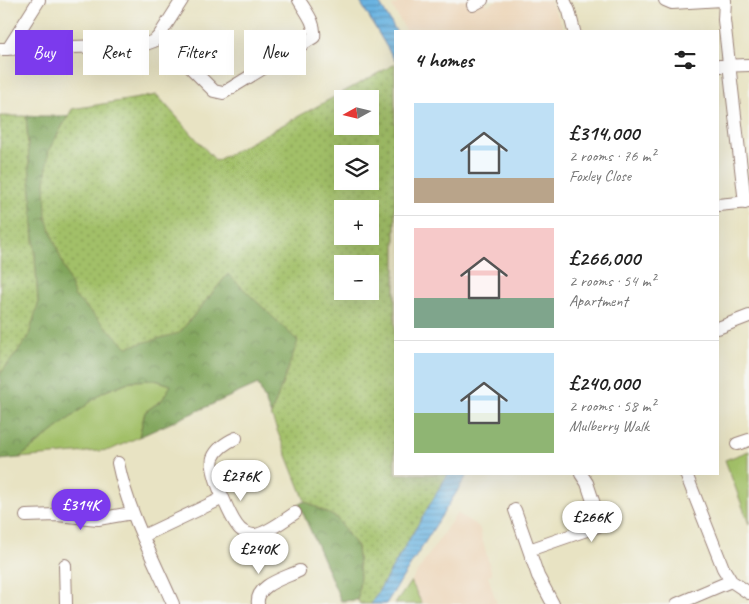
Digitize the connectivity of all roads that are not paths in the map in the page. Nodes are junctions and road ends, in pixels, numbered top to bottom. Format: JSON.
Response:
{"nodes":[{"id":1,"x":38,"y":0,"type":"edge"},
{"id":2,"x":182,"y":0,"type":"edge"},
{"id":3,"x":299,"y":0,"type":"edge"},
{"id":4,"x":564,"y":0,"type":"edge"},
{"id":5,"x":665,"y":0,"type":"edge"},
{"id":6,"x":724,"y":0,"type":"edge"},
{"id":7,"x":574,"y":30,"type":"edge"},
{"id":8,"x":154,"y":40,"type":"junction"},
{"id":9,"x":4,"y":49,"type":"edge"},
{"id":10,"x":749,"y":64,"type":"edge"},
{"id":11,"x":723,"y":66,"type":"edge"},
{"id":12,"x":747,"y":203,"type":"edge"},
{"id":13,"x":719,"y":205,"type":"edge"},
{"id":14,"x":749,"y":316,"type":"edge"},
{"id":15,"x":719,"y":328,"type":"edge"},
{"id":16,"x":236,"y":438,"type":"dead end"},
{"id":17,"x":118,"y":463,"type":"dead end"},
{"id":18,"x":582,"y":475,"type":"edge"},
{"id":19,"x":686,"y":475,"type":"edge"},
{"id":20,"x":223,"y":498,"type":"junction"},
{"id":21,"x":515,"y":510,"type":"dead end"},
{"id":22,"x":132,"y":513,"type":"junction"},
{"id":23,"x":295,"y":514,"type":"dead end"},
{"id":24,"x":26,"y":516,"type":"dead end"},
{"id":25,"x":143,"y":536,"type":"junction"},
{"id":26,"x":529,"y":550,"type":"junction"},
{"id":27,"x":65,"y":565,"type":"dead end"},
{"id":28,"x":299,"y":572,"type":"dead end"},
{"id":29,"x":731,"y":581,"type":"junction"},
{"id":30,"x":749,"y":593,"type":"edge"},
{"id":31,"x":66,"y":604,"type":"edge"},
{"id":32,"x":173,"y":604,"type":"edge"},
{"id":33,"x":258,"y":604,"type":"edge"},
{"id":34,"x":553,"y":604,"type":"edge"},
{"id":35,"x":677,"y":604,"type":"edge"}],
"edges":[{"from":1,"to":9,"type":"street"},
{"from":2,"to":8,"type":"street"},
{"from":3,"to":8,"type":"street"},
{"from":4,"to":7,"type":"street"},
{"from":5,"to":6,"type":"street"},
{"from":6,"to":11,"type":"street"},
{"from":8,"to":9,"type":"street"},
{"from":10,"to":11,"type":"street"},
{"from":11,"to":12,"type":"street"},
{"from":12,"to":13,"type":"street"},
{"from":14,"to":15,"type":"street"},
{"from":16,"to":20,"type":"street"},
{"from":17,"to":22,"type":"street"},
{"from":18,"to":26,"type":"street"},
{"from":19,"to":29,"type":"street"},
{"from":20,"to":23,"type":"street"},
{"from":20,"to":25,"type":"street"},
{"from":21,"to":26,"type":"street"},
{"from":22,"to":24,"type":"street"},
{"from":22,"to":25,"type":"street"},
{"from":25,"to":32,"type":"street"},
{"from":26,"to":34,"type":"street"},
{"from":27,"to":31,"type":"street"},
{"from":28,"to":33,"type":"street"},
{"from":29,"to":30,"type":"street"},
{"from":29,"to":35,"type":"street"}]}
